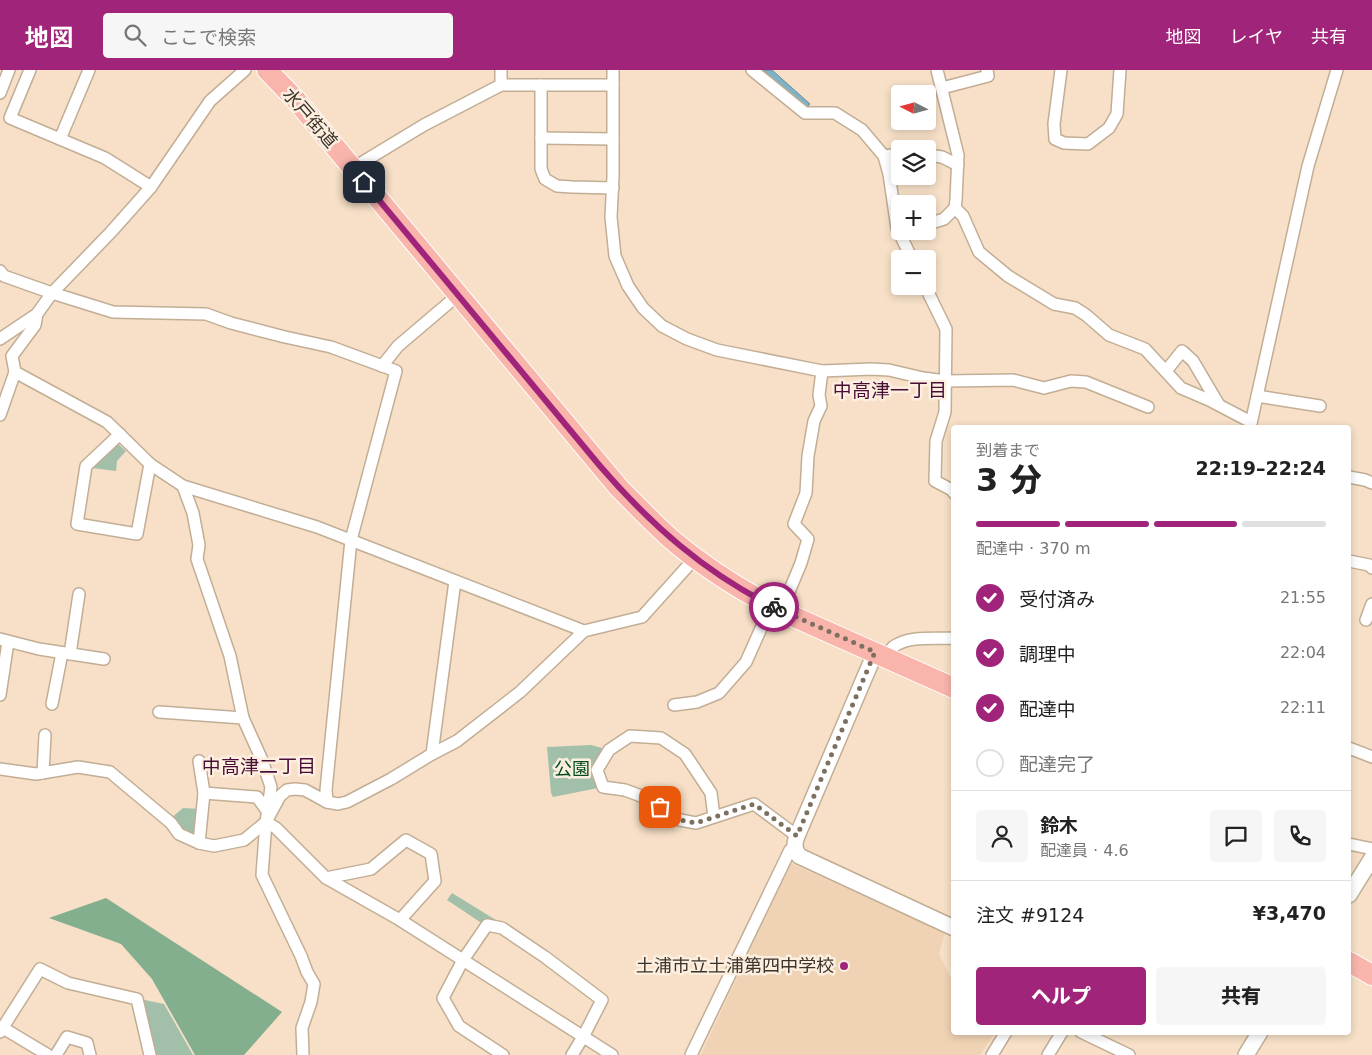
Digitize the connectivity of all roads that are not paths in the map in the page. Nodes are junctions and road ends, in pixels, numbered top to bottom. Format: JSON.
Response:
{"nodes":[{"id":1,"x":10,"y":70,"type":"edge"},
{"id":2,"x":30,"y":70,"type":"edge"},
{"id":3,"x":89,"y":70,"type":"edge"},
{"id":4,"x":245,"y":70,"type":"edge"},
{"id":5,"x":267,"y":70,"type":"edge"},
{"id":6,"x":501,"y":70,"type":"edge"},
{"id":7,"x":613,"y":70,"type":"edge"},
{"id":8,"x":752,"y":70,"type":"edge"},
{"id":9,"x":937,"y":70,"type":"edge"},
{"id":10,"x":987,"y":70,"type":"edge"},
{"id":11,"x":1061,"y":70,"type":"edge"},
{"id":12,"x":1120,"y":70,"type":"edge"},
{"id":13,"x":1337,"y":70,"type":"edge"},
{"id":14,"x":501,"y":85,"type":"junction"},
{"id":15,"x":541,"y":85,"type":"junction"},
{"id":16,"x":613,"y":85,"type":"junction"},
{"id":17,"x":942,"y":88,"type":"junction"},
{"id":18,"x":0,"y":93,"type":"edge"},
{"id":19,"x":541,"y":138,"type":"junction"},
{"id":20,"x":60,"y":139,"type":"junction"},
{"id":21,"x":613,"y":139,"type":"junction"},
{"id":22,"x":891,"y":155,"type":"edge"},
{"id":23,"x":884,"y":156,"type":"junction"},
{"id":24,"x":936,"y":156,"type":"edge"},
{"id":25,"x":958,"y":165,"type":"junction"},
{"id":26,"x":353,"y":168,"type":"junction"},
{"id":27,"x":151,"y":187,"type":"junction"},
{"id":28,"x":613,"y":188,"type":"junction"},
{"id":29,"x":892,"y":195,"type":"edge"},
{"id":30,"x":955,"y":208,"type":"junction"},
{"id":31,"x":936,"y":222,"type":"edge"},
{"id":32,"x":0,"y":271,"type":"edge"},
{"id":33,"x":52,"y":293,"type":"junction"},
{"id":34,"x":458,"y":295,"type":"junction"},
{"id":35,"x":929,"y":295,"type":"edge"},
{"id":36,"x":37,"y":314,"type":"junction"},
{"id":37,"x":0,"y":339,"type":"edge"},
{"id":38,"x":382,"y":366,"type":"junction"},
{"id":39,"x":822,"y":371,"type":"junction"},
{"id":40,"x":1166,"y":371,"type":"junction"},
{"id":41,"x":15,"y":372,"type":"junction"},
{"id":42,"x":946,"y":381,"type":"junction"},
{"id":43,"x":1257,"y":396,"type":"junction"},
{"id":44,"x":1219,"y":405,"type":"junction"},
{"id":45,"x":1320,"y":406,"type":"dead end"},
{"id":46,"x":1148,"y":407,"type":"dead end"},
{"id":47,"x":0,"y":415,"type":"edge"},
{"id":48,"x":1250,"y":425,"type":"edge"},
{"id":49,"x":120,"y":434,"type":"junction"},
{"id":50,"x":150,"y":464,"type":"junction"},
{"id":51,"x":1351,"y":477,"type":"edge"},
{"id":52,"x":1372,"y":483,"type":"edge"},
{"id":53,"x":183,"y":486,"type":"junction"},
{"id":54,"x":951,"y":489,"type":"edge"},
{"id":55,"x":351,"y":540,"type":"junction"},
{"id":56,"x":695,"y":558,"type":"junction"},
{"id":57,"x":1351,"y":561,"type":"edge"},
{"id":58,"x":1372,"y":568,"type":"edge"},
{"id":59,"x":455,"y":581,"type":"junction"},
{"id":60,"x":79,"y":594,"type":"dead end"},
{"id":61,"x":1372,"y":604,"type":"edge"},
{"id":62,"x":776,"y":608,"type":"junction"},
{"id":63,"x":1366,"y":620,"type":"dead end"},
{"id":64,"x":584,"y":631,"type":"junction"},
{"id":65,"x":951,"y":638,"type":"edge"},
{"id":66,"x":4,"y":641,"type":"edge"},
{"id":67,"x":66,"y":653,"type":"junction"},
{"id":68,"x":880,"y":655,"type":"junction"},
{"id":69,"x":104,"y":659,"type":"dead end"},
{"id":70,"x":951,"y":687,"type":"edge"},
{"id":71,"x":0,"y":696,"type":"edge"},
{"id":72,"x":52,"y":704,"type":"dead end"},
{"id":73,"x":674,"y":705,"type":"dead end"},
{"id":74,"x":159,"y":712,"type":"dead end"},
{"id":75,"x":243,"y":718,"type":"junction"},
{"id":76,"x":45,"y":735,"type":"dead end"},
{"id":77,"x":1351,"y":749,"type":"edge"},
{"id":78,"x":432,"y":754,"type":"junction"},
{"id":79,"x":1372,"y":757,"type":"edge"},
{"id":80,"x":199,"y":761,"type":"dead end"},
{"id":81,"x":0,"y":769,"type":"edge"},
{"id":82,"x":43,"y":772,"type":"junction"},
{"id":83,"x":204,"y":793,"type":"junction"},
{"id":84,"x":327,"y":802,"type":"junction"},
{"id":85,"x":267,"y":817,"type":"junction"},
{"id":86,"x":714,"y":817,"type":"junction"},
{"id":87,"x":796,"y":842,"type":"junction"},
{"id":88,"x":199,"y":844,"type":"junction"},
{"id":89,"x":1351,"y":844,"type":"edge"},
{"id":90,"x":1372,"y":848,"type":"edge"},
{"id":91,"x":1372,"y":858,"type":"edge"},
{"id":92,"x":326,"y":878,"type":"junction"},
{"id":93,"x":1351,"y":892,"type":"edge"},
{"id":94,"x":400,"y":920,"type":"junction"},
{"id":95,"x":951,"y":927,"type":"edge"},
{"id":96,"x":463,"y":960,"type":"junction"},
{"id":97,"x":1351,"y":963,"type":"edge"},
{"id":98,"x":1372,"y":975,"type":"edge"},
{"id":99,"x":1,"y":1030,"type":"edge"},
{"id":100,"x":1004,"y":1035,"type":"edge"},
{"id":101,"x":1060,"y":1035,"type":"edge"},
{"id":102,"x":1090,"y":1035,"type":"edge"},
{"id":103,"x":1258,"y":1035,"type":"edge"},
{"id":104,"x":583,"y":1037,"type":"junction"},
{"id":105,"x":1110,"y":1051,"type":"edge"},
{"id":106,"x":498,"y":1054,"type":"edge"},
{"id":107,"x":48,"y":1055,"type":"edge"},
{"id":108,"x":56,"y":1055,"type":"edge"},
{"id":109,"x":90,"y":1055,"type":"edge"},
{"id":110,"x":150,"y":1055,"type":"edge"},
{"id":111,"x":303,"y":1055,"type":"edge"},
{"id":112,"x":572,"y":1055,"type":"edge"},
{"id":113,"x":612,"y":1055,"type":"edge"},
{"id":114,"x":691,"y":1055,"type":"edge"},
{"id":115,"x":992,"y":1055,"type":"edge"},
{"id":116,"x":1048,"y":1055,"type":"edge"},
{"id":117,"x":1129,"y":1055,"type":"edge"},
{"id":118,"x":1246,"y":1055,"type":"edge"}],
"edges":[{"from":1,"to":18,"type":"street"},
{"from":2,"to":20,"type":"street"},
{"from":3,"to":20,"type":"street"},
{"from":4,"to":27,"type":"street"},
{"from":5,"to":26,"type":"highway","name":"水戸街道"},
{"from":6,"to":14,"type":"street"},
{"from":7,"to":16,"type":"street"},
{"from":8,"to":23,"type":"street"},
{"from":9,"to":17,"type":"street"},
{"from":10,"to":17,"type":"street"},
{"from":11,"to":12,"type":"street"},
{"from":13,"to":43,"type":"street"},
{"from":14,"to":15,"type":"street"},
{"from":14,"to":26,"type":"street"},
{"from":15,"to":16,"type":"street"},
{"from":15,"to":19,"type":"street"},
{"from":16,"to":21,"type":"street"},
{"from":17,"to":25,"type":"street"},
{"from":19,"to":21,"type":"street"},
{"from":19,"to":28,"type":"street"},
{"from":20,"to":27,"type":"street"},
{"from":21,"to":28,"type":"street"},
{"from":22,"to":23,"type":"street"},
{"from":23,"to":29,"type":"street"},
{"from":24,"to":25,"type":"street"},
{"from":25,"to":30,"type":"street"},
{"from":26,"to":34,"type":"highway","name":"水戸街道"},
{"from":27,"to":33,"type":"street"},
{"from":28,"to":39,"type":"street"},
{"from":30,"to":31,"type":"street"},
{"from":30,"to":40,"type":"street"},
{"from":32,"to":33,"type":"street"},
{"from":33,"to":36,"type":"street"},
{"from":33,"to":38,"type":"street"},
{"from":34,"to":38,"type":"street"},
{"from":34,"to":56,"type":"highway","name":"水戸街道"},
{"from":35,"to":42,"type":"street"},
{"from":36,"to":37,"type":"street"},
{"from":36,"to":41,"type":"street"},
{"from":38,"to":55,"type":"street"},
{"from":39,"to":42,"type":"street"},
{"from":39,"to":62,"type":"street"},
{"from":40,"to":44,"type":"street"},
{"from":40,"to":44,"type":"street"},
{"from":41,"to":47,"type":"street"},
{"from":41,"to":49,"type":"street"},
{"from":42,"to":46,"type":"street"},
{"from":42,"to":54,"type":"street"},
{"from":43,"to":45,"type":"street"},
{"from":43,"to":48,"type":"street"},
{"from":44,"to":48,"type":"street"},
{"from":49,"to":50,"type":"street"},
{"from":49,"to":50,"type":"street"},
{"from":50,"to":53,"type":"street"},
{"from":51,"to":52,"type":"street"},
{"from":53,"to":55,"type":"street"},
{"from":53,"to":75,"type":"street"},
{"from":55,"to":59,"type":"street"},
{"from":55,"to":84,"type":"street"},
{"from":56,"to":62,"type":"highway","name":"水戸街道"},
{"from":56,"to":64,"type":"street"},
{"from":57,"to":58,"type":"street"},
{"from":59,"to":64,"type":"street"},
{"from":59,"to":78,"type":"street"},
{"from":60,"to":67,"type":"street"},
{"from":61,"to":63,"type":"street"},
{"from":62,"to":68,"type":"highway","name":"水戸街道"},
{"from":62,"to":73,"type":"street"},
{"from":64,"to":78,"type":"street"},
{"from":65,"to":68,"type":"street"},
{"from":66,"to":67,"type":"street"},
{"from":66,"to":71,"type":"street"},
{"from":67,"to":69,"type":"street"},
{"from":67,"to":72,"type":"street"},
{"from":68,"to":70,"type":"highway","name":"水戸街道"},
{"from":68,"to":87,"type":"street"},
{"from":74,"to":75,"type":"street"},
{"from":75,"to":85,"type":"street"},
{"from":76,"to":82,"type":"street"},
{"from":77,"to":79,"type":"street"},
{"from":78,"to":84,"type":"street"},
{"from":80,"to":83,"type":"street"},
{"from":81,"to":82,"type":"street"},
{"from":82,"to":88,"type":"street"},
{"from":83,"to":85,"type":"street"},
{"from":83,"to":88,"type":"street"},
{"from":84,"to":85,"type":"street"},
{"from":85,"to":88,"type":"street"},
{"from":85,"to":92,"type":"street"},
{"from":85,"to":111,"type":"street"},
{"from":86,"to":86,"type":"street"},
{"from":86,"to":87,"type":"street"},
{"from":87,"to":95,"type":"street"},
{"from":87,"to":114,"type":"street"},
{"from":89,"to":90,"type":"street"},
{"from":91,"to":93,"type":"street"},
{"from":92,"to":94,"type":"street"},
{"from":92,"to":94,"type":"street"},
{"from":94,"to":96,"type":"street"},
{"from":96,"to":104,"type":"street"},
{"from":96,"to":104,"type":"street"},
{"from":96,"to":106,"type":"street"},
{"from":97,"to":98,"type":"highway"},
{"from":99,"to":107,"type":"street"},
{"from":99,"to":110,"type":"street"},
{"from":100,"to":115,"type":"street"},
{"from":101,"to":116,"type":"street"},
{"from":102,"to":105,"type":"street"},
{"from":103,"to":118,"type":"street"},
{"from":104,"to":112,"type":"street"},
{"from":104,"to":113,"type":"street"},
{"from":105,"to":117,"type":"street"},
{"from":108,"to":109,"type":"street"}]}
